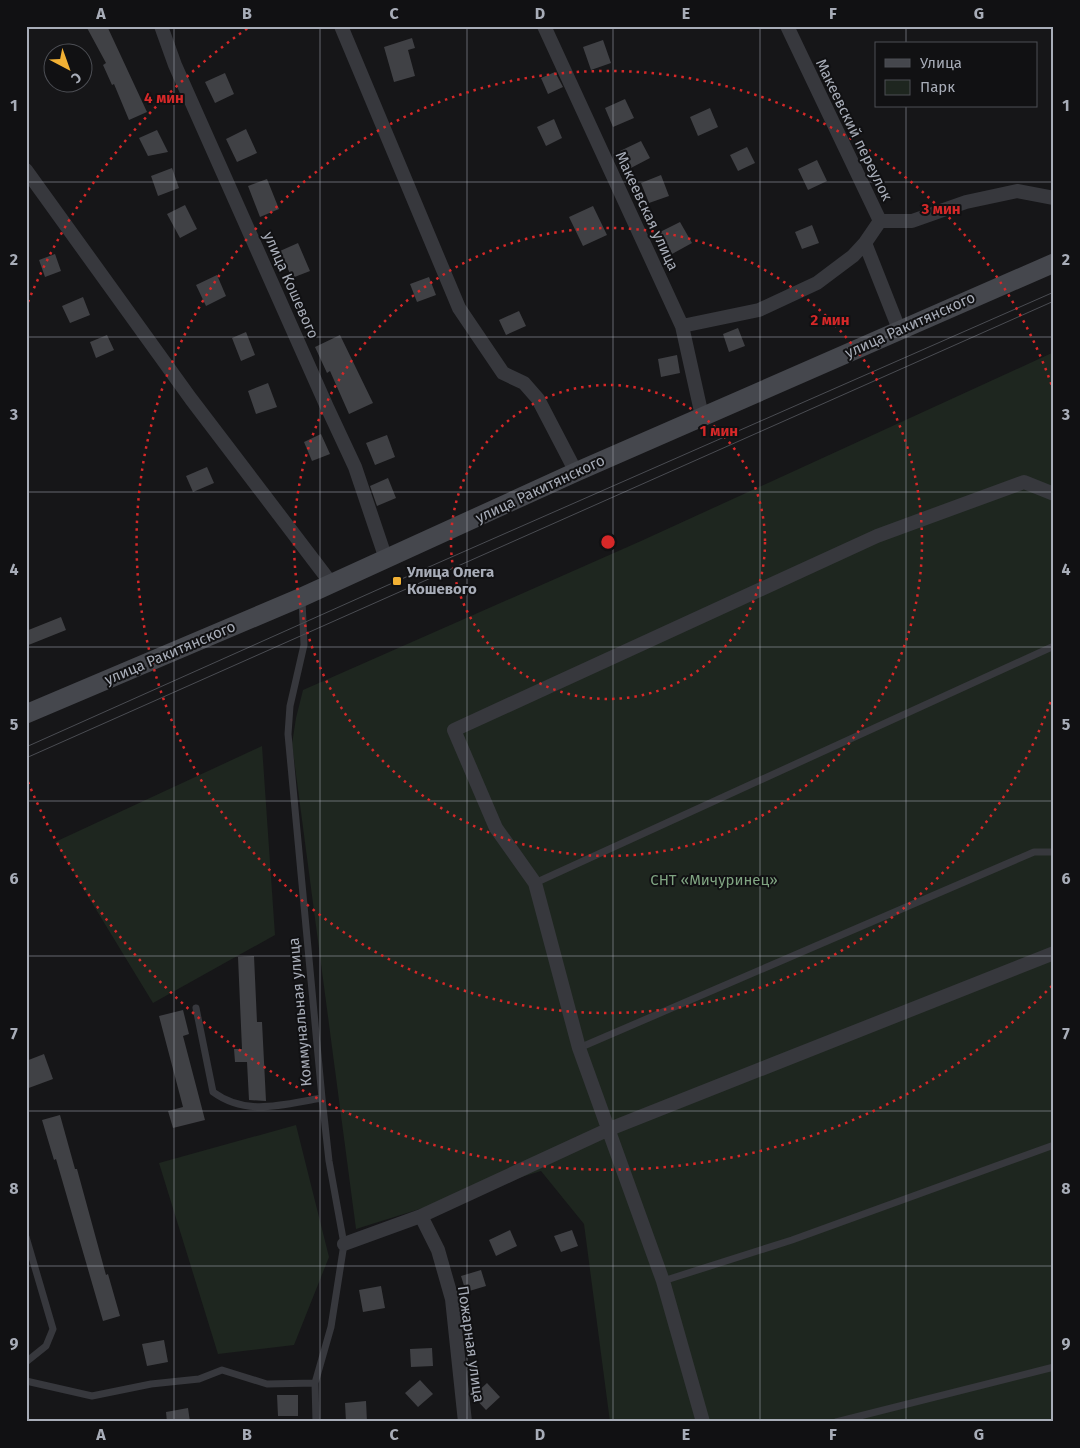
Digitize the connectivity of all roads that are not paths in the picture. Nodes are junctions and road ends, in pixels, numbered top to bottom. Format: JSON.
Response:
{"nodes":[{"id":1,"x":160,"y":26,"type":"edge"},
{"id":2,"x":341,"y":26,"type":"edge"},
{"id":3,"x":544,"y":26,"type":"edge"},
{"id":4,"x":787,"y":26,"type":"edge"},
{"id":5,"x":26,"y":170,"type":"edge"},
{"id":6,"x":1054,"y":198,"type":"edge"},
{"id":7,"x":880,"y":221,"type":"junction"},
{"id":8,"x":865,"y":243,"type":"junction"},
{"id":9,"x":1054,"y":263,"type":"edge"},
{"id":10,"x":682,"y":326,"type":"junction"},
{"id":11,"x":899,"y":329,"type":"junction"},
{"id":12,"x":702,"y":416,"type":"junction"},
{"id":13,"x":576,"y":472,"type":"junction"},
{"id":14,"x":1054,"y":494,"type":"edge"},
{"id":15,"x":386,"y":559,"type":"junction"},
{"id":16,"x":331,"y":583,"type":"junction"},
{"id":17,"x":302,"y":597,"type":"junction"},
{"id":18,"x":1054,"y":646,"type":"edge"},
{"id":19,"x":26,"y":714,"type":"edge"},
{"id":20,"x":1054,"y":852,"type":"edge"},
{"id":21,"x":535,"y":883,"type":"junction"},
{"id":22,"x":1054,"y":953,"type":"edge"},
{"id":23,"x":196,"y":1008,"type":"dead end"},
{"id":24,"x":579,"y":1048,"type":"junction"},
{"id":25,"x":322,"y":1098,"type":"junction"},
{"id":26,"x":607,"y":1130,"type":"junction"},
{"id":27,"x":1054,"y":1145,"type":"edge"},
{"id":28,"x":421,"y":1216,"type":"junction"},
{"id":29,"x":26,"y":1237,"type":"edge"},
{"id":30,"x":344,"y":1244,"type":"junction"},
{"id":31,"x":663,"y":1282,"type":"junction"},
{"id":32,"x":26,"y":1362,"type":"edge"},
{"id":33,"x":1054,"y":1367,"type":"edge"},
{"id":34,"x":26,"y":1382,"type":"edge"},
{"id":35,"x":315,"y":1383,"type":"junction"},
{"id":36,"x":316,"y":1422,"type":"edge"},
{"id":37,"x":465,"y":1422,"type":"edge"},
{"id":38,"x":703,"y":1422,"type":"edge"},
{"id":39,"x":836,"y":1422,"type":"edge"}],
"edges":[{"from":1,"to":15,"type":"street","name":"улица Кошевого"},
{"from":2,"to":13,"type":"street"},
{"from":3,"to":10,"type":"street","name":"Макеевская улица"},
{"from":4,"to":7,"type":"street","name":"Макеевский переулок"},
{"from":5,"to":16,"type":"street"},
{"from":6,"to":7,"type":"street","name":"Макеевский переулок"},
{"from":7,"to":8,"type":"street"},
{"from":8,"to":10,"type":"street"},
{"from":8,"to":11,"type":"street"},
{"from":9,"to":11,"type":"main road","name":"улица Ракитянского"},
{"from":10,"to":12,"type":"street","name":"Макеевская улица"},
{"from":11,"to":12,"type":"main road","name":"улица Ракитянского"},
{"from":12,"to":13,"type":"main road","name":"улица Ракитянского"},
{"from":13,"to":15,"type":"main road","name":"улица Ракитянского"},
{"from":14,"to":21,"type":"street"},
{"from":15,"to":16,"type":"main road","name":"улица Ракитянского"},
{"from":16,"to":17,"type":"main road","name":"улица Ракитянского"},
{"from":17,"to":19,"type":"main road","name":"улица Ракитянского"},
{"from":17,"to":25,"type":"lane","name":"Коммунальная улица"},
{"from":18,"to":21,"type":"lane"},
{"from":20,"to":24,"type":"lane"},
{"from":21,"to":24,"type":"street"},
{"from":22,"to":26,"type":"street"},
{"from":23,"to":25,"type":"lane"},
{"from":24,"to":26,"type":"street"},
{"from":25,"to":30,"type":"lane","name":"Коммунальная улица"},
{"from":26,"to":28,"type":"street"},
{"from":26,"to":31,"type":"street"},
{"from":27,"to":31,"type":"lane"},
{"from":28,"to":30,"type":"street"},
{"from":28,"to":37,"type":"street","name":"Пожарная улица"},
{"from":29,"to":32,"type":"lane"},
{"from":30,"to":35,"type":"lane","name":"Коммунальная улица"},
{"from":31,"to":38,"type":"street"},
{"from":33,"to":39,"type":"lane"},
{"from":34,"to":35,"type":"lane"},
{"from":35,"to":36,"type":"lane","name":"Коммунальная улица"}]}
